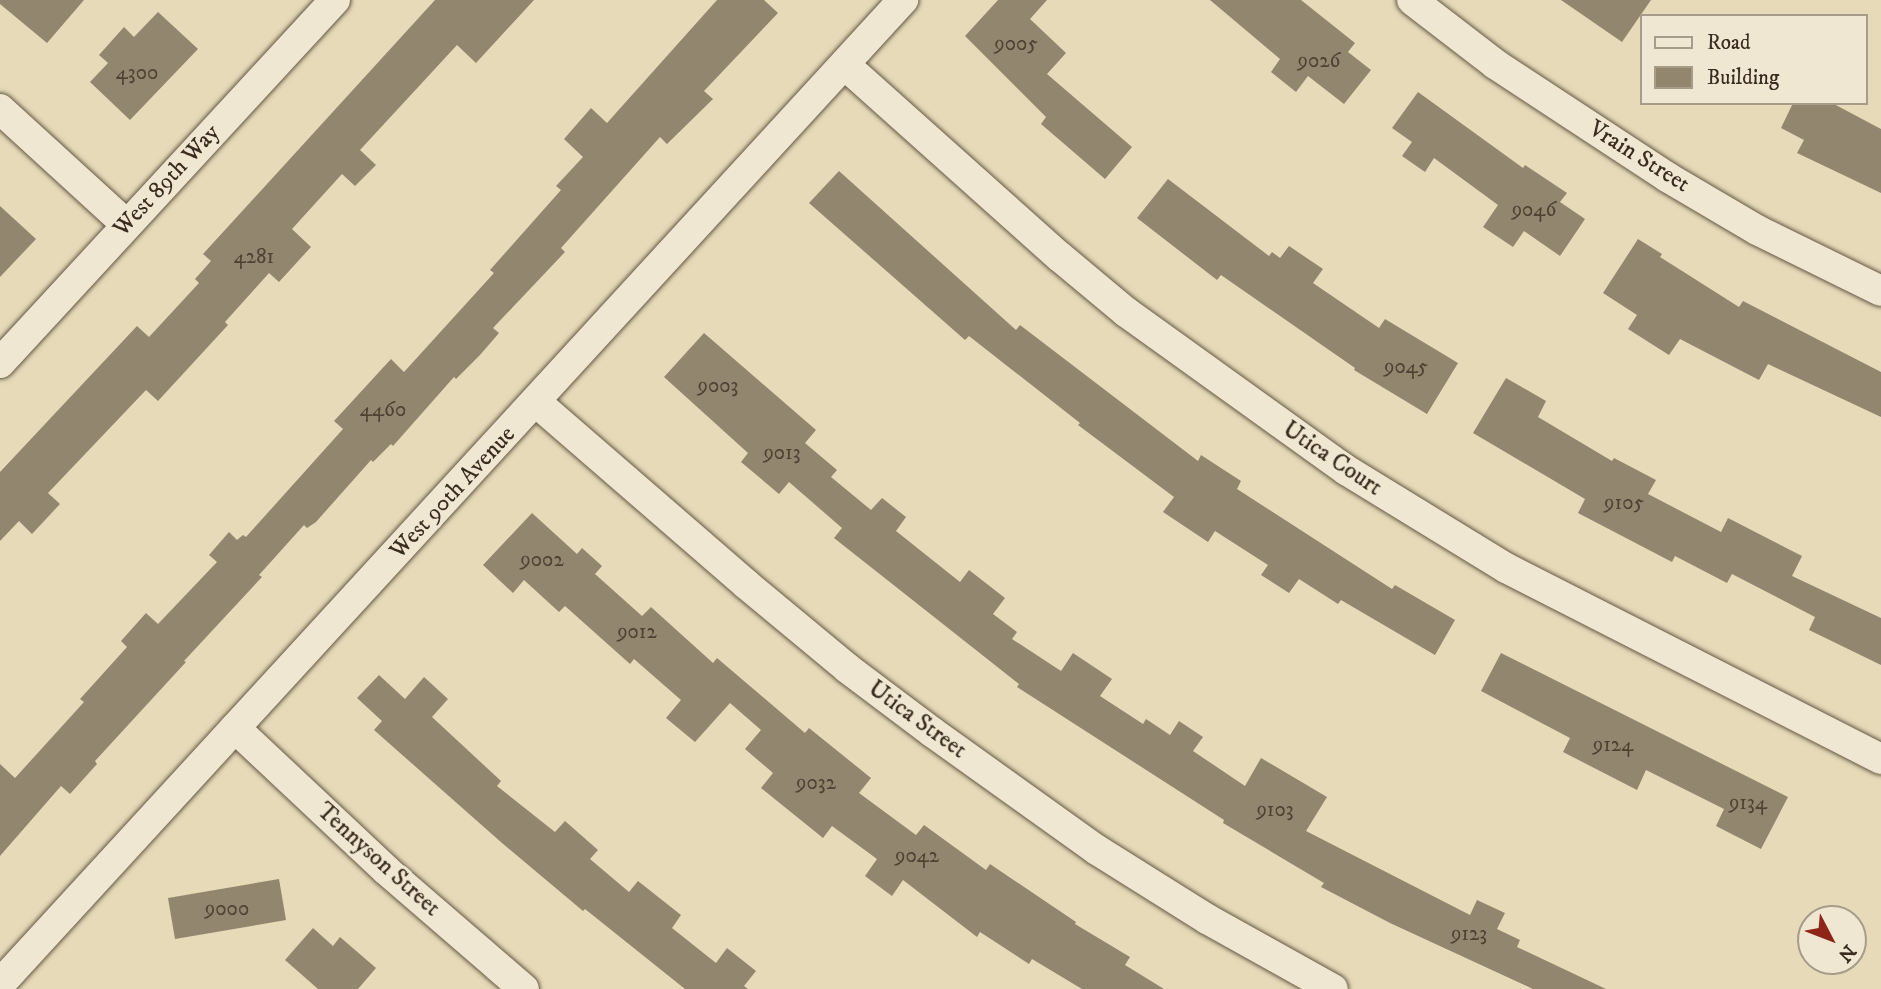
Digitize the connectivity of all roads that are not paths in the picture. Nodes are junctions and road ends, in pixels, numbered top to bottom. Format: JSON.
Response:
{"nodes":[{"id":1,"x":335,"y":0,"type":"edge"},
{"id":2,"x":903,"y":0,"type":"edge"},
{"id":3,"x":1412,"y":0,"type":"edge"},
{"id":4,"x":845,"y":65,"type":"junction"},
{"id":5,"x":0,"y":109,"type":"edge"},
{"id":6,"x":126,"y":224,"type":"junction"},
{"id":7,"x":1881,"y":291,"type":"edge"},
{"id":8,"x":0,"y":362,"type":"edge"},
{"id":9,"x":536,"y":402,"type":"junction"},
{"id":10,"x":235,"y":728,"type":"junction"},
{"id":11,"x":1881,"y":760,"type":"edge"},
{"id":12,"x":0,"y":984,"type":"edge"},
{"id":13,"x":524,"y":989,"type":"edge"},
{"id":14,"x":1333,"y":989,"type":"edge"}],
"edges":[{"from":1,"to":6,"type":"street","name":"West 89th Way"},
{"from":2,"to":4,"type":"street","name":"West 90th Avenue"},
{"from":3,"to":7,"type":"street","name":"Vrain Street"},
{"from":4,"to":9,"type":"street","name":"West 90th Avenue"},
{"from":4,"to":11,"type":"street","name":"Utica Court"},
{"from":5,"to":6,"type":"street"},
{"from":6,"to":8,"type":"street","name":"West 89th Way"},
{"from":9,"to":10,"type":"street","name":"West 90th Avenue"},
{"from":9,"to":14,"type":"street","name":"Utica Street"},
{"from":10,"to":12,"type":"street","name":"West 90th Avenue"},
{"from":10,"to":13,"type":"street","name":"Tennyson Street"}]}
